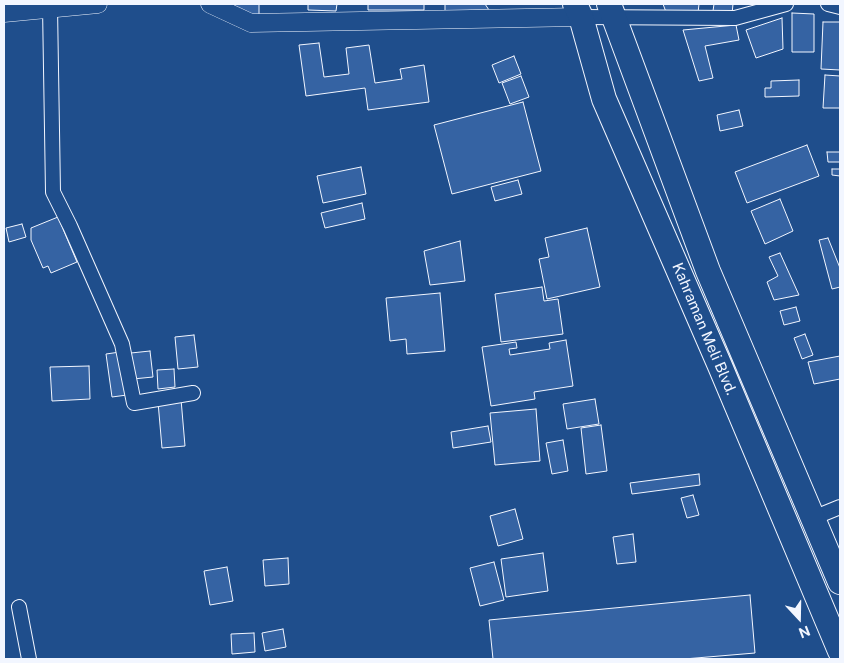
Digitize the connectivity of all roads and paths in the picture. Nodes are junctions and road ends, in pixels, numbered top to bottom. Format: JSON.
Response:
{"nodes":[{"id":1,"x":98,"y":4,"type":"edge"},
{"id":2,"x":210,"y":4,"type":"edge"},
{"id":3,"x":786,"y":4,"type":"edge"},
{"id":4,"x":828,"y":4,"type":"edge"},
{"id":5,"x":50,"y":7,"type":"junction"},
{"id":6,"x":840,"y":7,"type":"edge"},
{"id":7,"x":612,"y":10,"type":"edge"},
{"id":8,"x":578,"y":11,"type":"edge"},
{"id":9,"x":4,"y":13,"type":"edge"},
{"id":10,"x":193,"y":393,"type":"dead end"},
{"id":11,"x":840,"y":507,"type":"edge"},
{"id":12,"x":812,"y":518,"type":"junction"},
{"id":13,"x":840,"y":582,"type":"edge"},
{"id":14,"x":19,"y":607,"type":"dead end"},
{"id":15,"x":840,"y":652,"type":"edge"},
{"id":16,"x":29,"y":659,"type":"edge"}],
"edges":[{"from":1,"to":5,"type":"street"},
{"from":2,"to":8,"type":"street"},
{"from":3,"to":7,"type":"street"},
{"from":4,"to":6,"type":"street"},
{"from":5,"to":9,"type":"street"},
{"from":5,"to":10,"type":"street"},
{"from":7,"to":8,"type":"street"},
{"from":7,"to":12,"type":"highway","name":"Kahraman Meli Blvd."},
{"from":8,"to":15,"type":"highway","name":"Kahraman Meli Blvd."},
{"from":11,"to":12,"type":"street"},
{"from":12,"to":13,"type":"highway","name":"Kahraman Meli Blvd."},
{"from":14,"to":16,"type":"street"}]}
